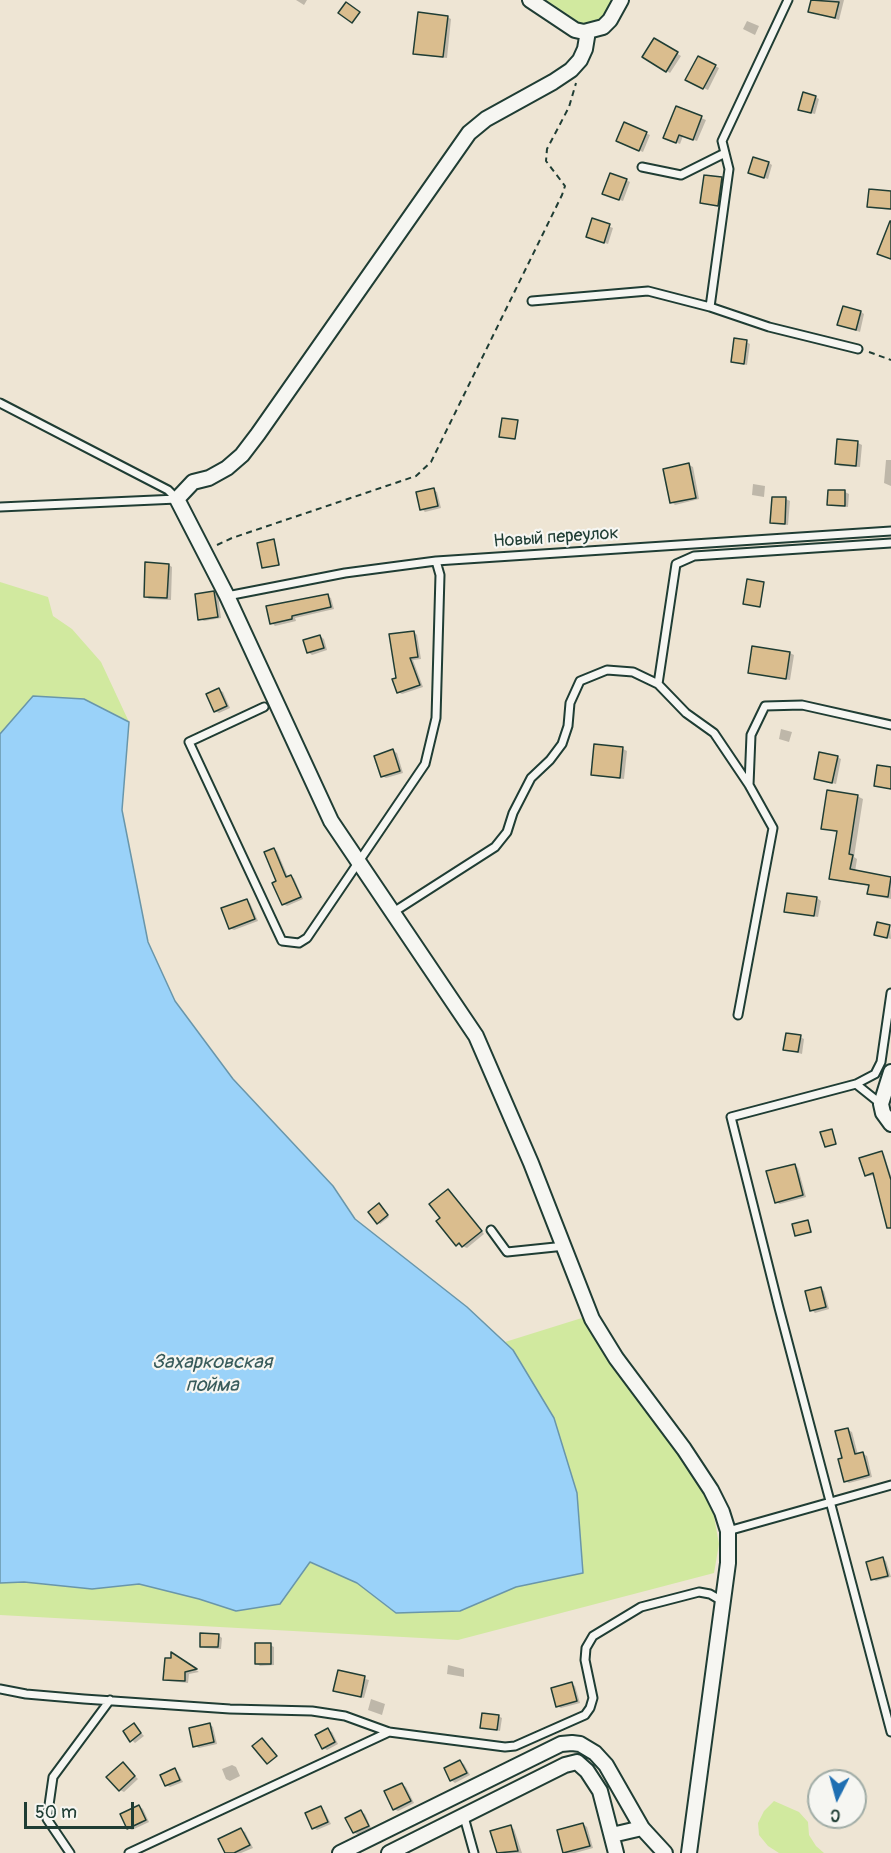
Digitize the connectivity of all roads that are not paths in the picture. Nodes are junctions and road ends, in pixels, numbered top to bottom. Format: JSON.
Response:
{"nodes":[{"id":1,"x":531,"y":0,"type":"edge"},
{"id":2,"x":621,"y":0,"type":"edge"},
{"id":3,"x":788,"y":0,"type":"edge"},
{"id":4,"x":588,"y":31,"type":"junction"},
{"id":5,"x":724,"y":153,"type":"junction"},
{"id":6,"x":642,"y":167,"type":"dead end"},
{"id":7,"x":532,"y":301,"type":"dead end"},
{"id":8,"x":710,"y":307,"type":"junction"},
{"id":9,"x":858,"y":349,"type":"road end"},
{"id":10,"x":0,"y":403,"type":"edge"},
{"id":11,"x":177,"y":499,"type":"junction"},
{"id":12,"x":0,"y":507,"type":"edge"},
{"id":13,"x":891,"y":531,"type":"edge"},
{"id":14,"x":891,"y":543,"type":"edge"},
{"id":15,"x":436,"y":561,"type":"junction"},
{"id":16,"x":226,"y":596,"type":"junction"},
{"id":17,"x":658,"y":684,"type":"junction"},
{"id":18,"x":264,"y":707,"type":"dead end"},
{"id":19,"x":891,"y":725,"type":"edge"},
{"id":20,"x":748,"y":785,"type":"junction"},
{"id":21,"x":359,"y":863,"type":"junction"},
{"id":22,"x":392,"y":913,"type":"junction"},
{"id":23,"x":891,"y":993,"type":"edge"},
{"id":24,"x":738,"y":1015,"type":"dead end"},
{"id":25,"x":891,"y":1072,"type":"edge"},
{"id":26,"x":856,"y":1084,"type":"junction"},
{"id":27,"x":881,"y":1104,"type":"junction"},
{"id":28,"x":891,"y":1124,"type":"edge"},
{"id":29,"x":492,"y":1230,"type":"dead end"},
{"id":30,"x":564,"y":1246,"type":"junction"},
{"id":31,"x":891,"y":1485,"type":"edge"},
{"id":32,"x":830,"y":1502,"type":"junction"},
{"id":33,"x":728,"y":1531,"type":"junction"},
{"id":34,"x":724,"y":1603,"type":"junction"},
{"id":35,"x":0,"y":1689,"type":"edge"},
{"id":36,"x":110,"y":1700,"type":"junction"},
{"id":37,"x":389,"y":1732,"type":"junction"},
{"id":38,"x":891,"y":1732,"type":"edge"},
{"id":39,"x":464,"y":1817,"type":"junction"},
{"id":40,"x":642,"y":1828,"type":"junction"},
{"id":41,"x":612,"y":1835,"type":"junction"},
{"id":42,"x":70,"y":1853,"type":"edge"},
{"id":43,"x":129,"y":1853,"type":"edge"},
{"id":44,"x":340,"y":1853,"type":"edge"},
{"id":45,"x":389,"y":1853,"type":"edge"},
{"id":46,"x":474,"y":1853,"type":"edge"},
{"id":47,"x":616,"y":1853,"type":"edge"},
{"id":48,"x":665,"y":1853,"type":"edge"},
{"id":49,"x":689,"y":1853,"type":"edge"}],
"edges":[{"from":1,"to":4,"type":"street"},
{"from":2,"to":4,"type":"street"},
{"from":3,"to":5,"type":"lane"},
{"from":4,"to":11,"type":"street"},
{"from":5,"to":6,"type":"lane"},
{"from":5,"to":8,"type":"lane"},
{"from":7,"to":8,"type":"lane"},
{"from":8,"to":9,"type":"lane"},
{"from":10,"to":11,"type":"lane"},
{"from":11,"to":12,"type":"lane"},
{"from":11,"to":16,"type":"street"},
{"from":13,"to":15,"type":"lane","name":"Новый переулок"},
{"from":14,"to":17,"type":"lane"},
{"from":15,"to":16,"type":"lane","name":"Новый переулок"},
{"from":15,"to":21,"type":"lane"},
{"from":16,"to":21,"type":"street"},
{"from":17,"to":20,"type":"lane"},
{"from":17,"to":22,"type":"lane"},
{"from":18,"to":21,"type":"lane"},
{"from":19,"to":20,"type":"lane"},
{"from":20,"to":24,"type":"lane"},
{"from":21,"to":22,"type":"street"},
{"from":22,"to":30,"type":"street"},
{"from":23,"to":26,"type":"lane"},
{"from":25,"to":27,"type":"street"},
{"from":26,"to":27,"type":"lane"},
{"from":26,"to":32,"type":"lane"},
{"from":27,"to":28,"type":"street"},
{"from":29,"to":30,"type":"lane"},
{"from":30,"to":33,"type":"street"},
{"from":31,"to":32,"type":"lane"},
{"from":32,"to":33,"type":"lane"},
{"from":32,"to":38,"type":"lane"},
{"from":33,"to":34,"type":"street"},
{"from":34,"to":37,"type":"lane"},
{"from":34,"to":49,"type":"street"},
{"from":35,"to":36,"type":"lane"},
{"from":36,"to":37,"type":"lane"},
{"from":36,"to":42,"type":"lane"},
{"from":37,"to":43,"type":"lane"},
{"from":39,"to":41,"type":"street"},
{"from":39,"to":45,"type":"street"},
{"from":39,"to":46,"type":"lane"},
{"from":40,"to":41,"type":"street"},
{"from":40,"to":44,"type":"street"},
{"from":40,"to":48,"type":"street"},
{"from":41,"to":47,"type":"street"}]}
